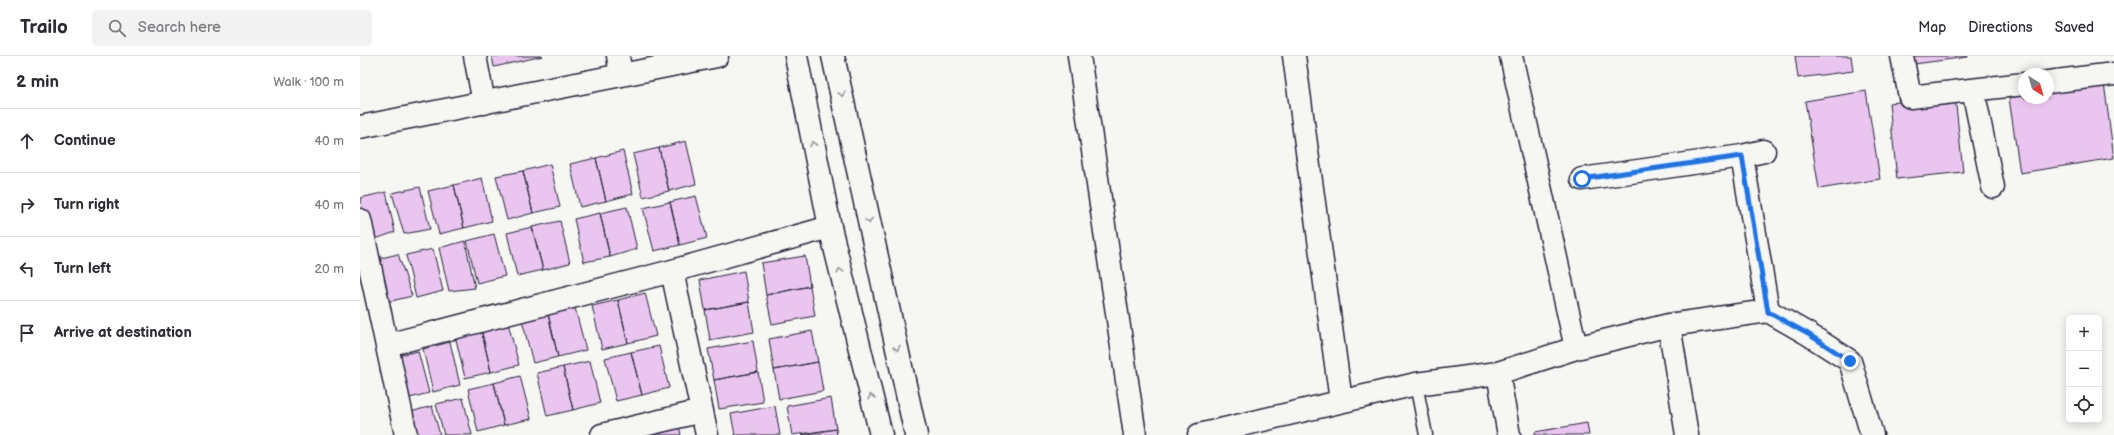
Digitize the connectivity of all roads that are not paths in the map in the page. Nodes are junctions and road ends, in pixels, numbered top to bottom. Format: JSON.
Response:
{"nodes":[{"id":1,"x":475,"y":56,"type":"edge"},
{"id":2,"x":717,"y":56,"type":"edge"},
{"id":3,"x":796,"y":56,"type":"edge"},
{"id":4,"x":833,"y":56,"type":"edge"},
{"id":5,"x":1080,"y":56,"type":"edge"},
{"id":6,"x":1294,"y":56,"type":"edge"},
{"id":7,"x":1511,"y":56,"type":"edge"},
{"id":8,"x":1902,"y":56,"type":"edge"},
{"id":9,"x":619,"y":66,"type":"edge"},
{"id":10,"x":2114,"y":74,"type":"edge"},
{"id":11,"x":2054,"y":81,"type":"edge"},
{"id":12,"x":2018,"y":85,"type":"edge"},
{"id":13,"x":1973,"y":90,"type":"junction"},
{"id":14,"x":484,"y":103,"type":"junction"},
{"id":15,"x":360,"y":127,"type":"edge"},
{"id":16,"x":1764,"y":151,"type":"dead end"},
{"id":17,"x":1742,"y":156,"type":"junction"},
{"id":18,"x":1582,"y":179,"type":"dead end"},
{"id":19,"x":1993,"y":187,"type":"dead end"},
{"id":20,"x":360,"y":220,"type":"edge"},
{"id":21,"x":830,"y":227,"type":"junction"},
{"id":22,"x":672,"y":271,"type":"junction"},
{"id":23,"x":1768,"y":312,"type":"junction"},
{"id":24,"x":1669,"y":325,"type":"junction"},
{"id":25,"x":386,"y":345,"type":"junction"},
{"id":26,"x":1576,"y":348,"type":"junction"},
{"id":27,"x":1498,"y":373,"type":"junction"},
{"id":28,"x":1416,"y":384,"type":"junction"},
{"id":29,"x":1341,"y":402,"type":"junction"},
{"id":30,"x":702,"y":411,"type":"junction"},
{"id":31,"x":406,"y":435,"type":"edge"},
{"id":32,"x":602,"y":435,"type":"edge"},
{"id":33,"x":707,"y":435,"type":"edge"},
{"id":34,"x":881,"y":435,"type":"edge"},
{"id":35,"x":916,"y":435,"type":"edge"},
{"id":36,"x":1135,"y":435,"type":"edge"},
{"id":37,"x":1200,"y":435,"type":"edge"},
{"id":38,"x":1426,"y":435,"type":"edge"},
{"id":39,"x":1509,"y":435,"type":"edge"},
{"id":40,"x":1687,"y":435,"type":"edge"},
{"id":41,"x":1872,"y":435,"type":"edge"}],
"edges":[{"from":1,"to":14,"type":"street"},
{"from":2,"to":9,"type":"street"},
{"from":21,"to":3,"type":"street","one_way":true},
{"from":4,"to":35,"type":"street","one_way":true},
{"from":5,"to":36,"type":"street"},
{"from":6,"to":29,"type":"street"},
{"from":7,"to":26,"type":"street"},
{"from":8,"to":13,"type":"street"},
{"from":9,"to":14,"type":"street"},
{"from":10,"to":11,"type":"street"},
{"from":12,"to":13,"type":"street"},
{"from":13,"to":19,"type":"street"},
{"from":14,"to":15,"type":"street"},
{"from":16,"to":17,"type":"street"},
{"from":17,"to":18,"type":"street"},
{"from":17,"to":23,"type":"street"},
{"from":20,"to":25,"type":"street"},
{"from":21,"to":22,"type":"street"},
{"from":34,"to":21,"type":"street","one_way":true},
{"from":22,"to":25,"type":"street"},
{"from":22,"to":30,"type":"street"},
{"from":23,"to":24,"type":"street"},
{"from":23,"to":41,"type":"street"},
{"from":24,"to":26,"type":"street"},
{"from":24,"to":40,"type":"street"},
{"from":25,"to":31,"type":"street"},
{"from":26,"to":27,"type":"street"},
{"from":27,"to":28,"type":"street"},
{"from":27,"to":39,"type":"street"},
{"from":28,"to":29,"type":"street"},
{"from":28,"to":38,"type":"lane"},
{"from":29,"to":37,"type":"street"},
{"from":30,"to":32,"type":"street"},
{"from":30,"to":33,"type":"street"}]}
